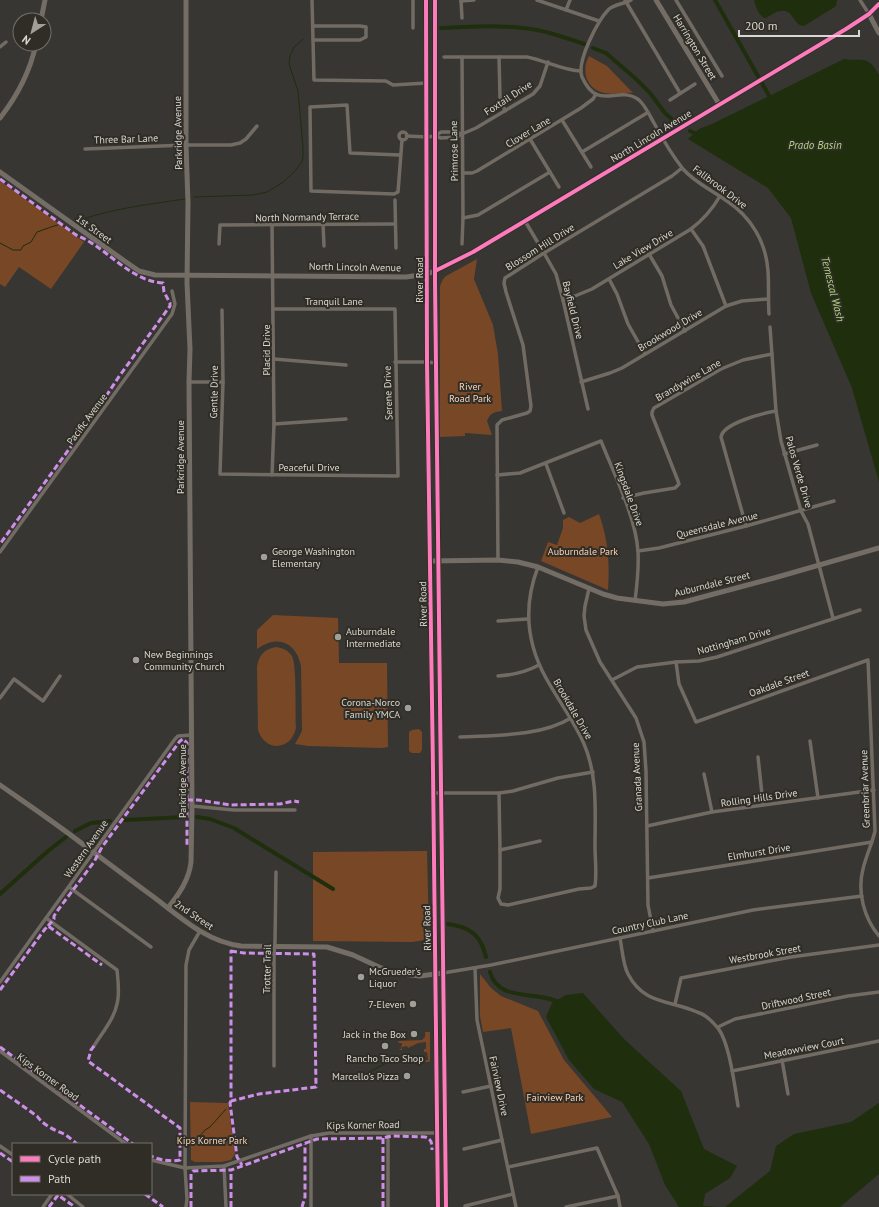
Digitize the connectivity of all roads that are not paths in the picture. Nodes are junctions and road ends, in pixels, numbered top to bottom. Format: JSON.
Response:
{"nodes":[{"id":1,"x":45,"y":0,"type":"edge"},
{"id":2,"x":186,"y":0,"type":"edge"},
{"id":3,"x":312,"y":0,"type":"edge"},
{"id":4,"x":413,"y":0,"type":"edge"},
{"id":5,"x":426,"y":0,"type":"edge"},
{"id":6,"x":435,"y":0,"type":"edge"},
{"id":7,"x":462,"y":0,"type":"edge"},
{"id":8,"x":474,"y":0,"type":"edge"},
{"id":9,"x":538,"y":0,"type":"edge"},
{"id":10,"x":570,"y":0,"type":"edge"},
{"id":11,"x":631,"y":0,"type":"edge"},
{"id":12,"x":656,"y":0,"type":"edge"},
{"id":13,"x":676,"y":0,"type":"edge"},
{"id":14,"x":860,"y":0,"type":"edge"},
{"id":15,"x":624,"y":1,"type":"edge"},
{"id":16,"x":879,"y":4,"type":"edge"},
{"id":17,"x":566,"y":10,"type":"junction"},
{"id":18,"x":43,"y":12,"type":"edge"},
{"id":19,"x":868,"y":14,"type":"junction"},
{"id":20,"x":462,"y":18,"type":"dead end"},
{"id":21,"x":599,"y":21,"type":"junction"},
{"id":22,"x":313,"y":26,"type":"junction"},
{"id":23,"x":413,"y":28,"type":"dead end"},
{"id":24,"x":879,"y":33,"type":"edge"},
{"id":25,"x":313,"y":40,"type":"junction"},
{"id":26,"x":6,"y":42,"type":"dead end"},
{"id":27,"x":0,"y":47,"type":"edge"},
{"id":28,"x":34,"y":52,"type":"edge"},
{"id":29,"x":444,"y":57,"type":"dead end"},
{"id":30,"x":462,"y":57,"type":"junction"},
{"id":31,"x":499,"y":57,"type":"junction"},
{"id":32,"x":548,"y":62,"type":"junction"},
{"id":33,"x":581,"y":71,"type":"junction"},
{"id":34,"x":722,"y":76,"type":"dead end"},
{"id":35,"x":427,"y":83,"type":"junction"},
{"id":36,"x":695,"y":84,"type":"dead end"},
{"id":37,"x":680,"y":93,"type":"junction"},
{"id":38,"x":596,"y":94,"type":"junction"},
{"id":39,"x":670,"y":100,"type":"dead end"},
{"id":40,"x":719,"y":104,"type":"junction"},
{"id":41,"x":505,"y":111,"type":"junction"},
{"id":42,"x":648,"y":113,"type":"junction"},
{"id":43,"x":0,"y":118,"type":"edge"},
{"id":44,"x":562,"y":120,"type":"junction"},
{"id":45,"x":257,"y":126,"type":"dead end"},
{"id":46,"x":462,"y":134,"type":"junction"},
{"id":47,"x":407,"y":136,"type":"junction"},
{"id":48,"x":435,"y":136,"type":"junction"},
{"id":49,"x":427,"y":137,"type":"junction"},
{"id":50,"x":662,"y":138,"type":"junction"},
{"id":51,"x":402,"y":140,"type":"junction"},
{"id":52,"x":530,"y":140,"type":"junction"},
{"id":53,"x":186,"y":145,"type":"junction"},
{"id":54,"x":84,"y":149,"type":"dead end"},
{"id":55,"x":582,"y":152,"type":"junction"},
{"id":56,"x":400,"y":155,"type":"junction"},
{"id":57,"x":591,"y":167,"type":"dead end"},
{"id":58,"x":682,"y":168,"type":"junction"},
{"id":59,"x":0,"y":172,"type":"edge"},
{"id":60,"x":550,"y":172,"type":"junction"},
{"id":61,"x":463,"y":173,"type":"junction"},
{"id":62,"x":559,"y":187,"type":"dead end"},
{"id":63,"x":720,"y":196,"type":"junction"},
{"id":64,"x":395,"y":200,"type":"dead end"},
{"id":65,"x":463,"y":218,"type":"junction"},
{"id":66,"x":525,"y":221,"type":"junction"},
{"id":67,"x":323,"y":224,"type":"junction"},
{"id":68,"x":395,"y":224,"type":"junction"},
{"id":69,"x":272,"y":225,"type":"junction"},
{"id":70,"x":691,"y":229,"type":"junction"},
{"id":71,"x":219,"y":244,"type":"dead end"},
{"id":72,"x":462,"y":244,"type":"dead end"},
{"id":73,"x":324,"y":246,"type":"dead end"},
{"id":74,"x":396,"y":248,"type":"dead end"},
{"id":75,"x":544,"y":253,"type":"junction"},
{"id":76,"x":649,"y":254,"type":"junction"},
{"id":77,"x":435,"y":271,"type":"junction"},
{"id":78,"x":427,"y":274,"type":"junction"},
{"id":79,"x":187,"y":276,"type":"junction"},
{"id":80,"x":273,"y":276,"type":"junction"},
{"id":81,"x":609,"y":279,"type":"junction"},
{"id":82,"x":172,"y":291,"type":"dead end"},
{"id":83,"x":768,"y":299,"type":"junction"},
{"id":84,"x":563,"y":300,"type":"junction"},
{"id":85,"x":726,"y":306,"type":"junction"},
{"id":86,"x":273,"y":309,"type":"junction"},
{"id":87,"x":395,"y":309,"type":"joint"},
{"id":88,"x":222,"y":310,"type":"dead end"},
{"id":89,"x":769,"y":314,"type":"dead end"},
{"id":90,"x":770,"y":327,"type":"dead end"},
{"id":91,"x":685,"y":331,"type":"junction"},
{"id":92,"x":645,"y":354,"type":"junction"},
{"id":93,"x":772,"y":354,"type":"junction"},
{"id":94,"x":274,"y":358,"type":"junction"},
{"id":95,"x":395,"y":362,"type":"junction"},
{"id":96,"x":427,"y":362,"type":"junction"},
{"id":97,"x":436,"y":363,"type":"junction"},
{"id":98,"x":346,"y":365,"type":"dead end"},
{"id":99,"x":189,"y":382,"type":"junction"},
{"id":100,"x":223,"y":382,"type":"junction"},
{"id":101,"x":581,"y":382,"type":"junction"},
{"id":102,"x":588,"y":409,"type":"dead end"},
{"id":103,"x":776,"y":411,"type":"junction"},
{"id":104,"x":346,"y":419,"type":"dead end"},
{"id":105,"x":274,"y":424,"type":"junction"},
{"id":106,"x":817,"y":445,"type":"dead end"},
{"id":107,"x":784,"y":454,"type":"junction"},
{"id":108,"x":546,"y":464,"type":"junction"},
{"id":109,"x":220,"y":474,"type":"joint"},
{"id":110,"x":272,"y":475,"type":"junction"},
{"id":111,"x":398,"y":476,"type":"joint"},
{"id":112,"x":497,"y":476,"type":"junction"},
{"id":113,"x":623,"y":498,"type":"junction"},
{"id":114,"x":834,"y":501,"type":"dead end"},
{"id":115,"x":801,"y":511,"type":"junction"},
{"id":116,"x":564,"y":513,"type":"dead end"},
{"id":117,"x":746,"y":526,"type":"junction"},
{"id":118,"x":879,"y":548,"type":"edge"},
{"id":119,"x":638,"y":551,"type":"junction"},
{"id":120,"x":0,"y":552,"type":"edge"},
{"id":121,"x":498,"y":560,"type":"junction"},
{"id":122,"x":431,"y":561,"type":"junction"},
{"id":123,"x":439,"y":561,"type":"junction"},
{"id":124,"x":819,"y":566,"type":"junction"},
{"id":125,"x":538,"y":567,"type":"junction"},
{"id":126,"x":590,"y":589,"type":"junction"},
{"id":127,"x":634,"y":601,"type":"junction"},
{"id":128,"x":860,"y":610,"type":"dead end"},
{"id":129,"x":833,"y":618,"type":"junction"},
{"id":130,"x":528,"y":619,"type":"junction"},
{"id":131,"x":498,"y":620,"type":"dead end"},
{"id":132,"x":868,"y":660,"type":"joint"},
{"id":133,"x":676,"y":662,"type":"junction"},
{"id":134,"x":539,"y":665,"type":"junction"},
{"id":135,"x":60,"y":676,"type":"dead end"},
{"id":136,"x":498,"y":676,"type":"dead end"},
{"id":137,"x":612,"y":680,"type":"junction"},
{"id":138,"x":0,"y":698,"type":"edge"},
{"id":139,"x":571,"y":718,"type":"junction"},
{"id":140,"x":191,"y":735,"type":"junction"},
{"id":141,"x":460,"y":737,"type":"dead end"},
{"id":142,"x":810,"y":741,"type":"dead end"},
{"id":143,"x":758,"y":757,"type":"dead end"},
{"id":144,"x":593,"y":772,"type":"junction"},
{"id":145,"x":704,"y":774,"type":"dead end"},
{"id":146,"x":0,"y":785,"type":"edge"},
{"id":147,"x":874,"y":790,"type":"junction"},
{"id":148,"x":434,"y":793,"type":"junction"},
{"id":149,"x":442,"y":793,"type":"junction"},
{"id":150,"x":499,"y":793,"type":"junction"},
{"id":151,"x":818,"y":798,"type":"junction"},
{"id":152,"x":763,"y":804,"type":"junction"},
{"id":153,"x":192,"y":806,"type":"junction"},
{"id":154,"x":295,"y":810,"type":"dead end"},
{"id":155,"x":712,"y":812,"type":"junction"},
{"id":156,"x":647,"y":826,"type":"junction"},
{"id":157,"x":540,"y":841,"type":"dead end"},
{"id":158,"x":872,"y":842,"type":"junction"},
{"id":159,"x":500,"y":850,"type":"junction"},
{"id":160,"x":93,"y":852,"type":"junction"},
{"id":161,"x":276,"y":872,"type":"dead end"},
{"id":162,"x":648,"y":878,"type":"junction"},
{"id":163,"x":69,"y":887,"type":"junction"},
{"id":164,"x":862,"y":896,"type":"junction"},
{"id":165,"x":168,"y":908,"type":"junction"},
{"id":166,"x":46,"y":918,"type":"junction"},
{"id":167,"x":200,"y":931,"type":"junction"},
{"id":168,"x":653,"y":931,"type":"junction"},
{"id":169,"x":879,"y":936,"type":"edge"},
{"id":170,"x":620,"y":938,"type":"junction"},
{"id":171,"x":879,"y":945,"type":"edge"},
{"id":172,"x":274,"y":946,"type":"junction"},
{"id":173,"x":151,"y":947,"type":"dead end"},
{"id":174,"x":475,"y":968,"type":"junction"},
{"id":175,"x":435,"y":974,"type":"junction"},
{"id":176,"x":443,"y":974,"type":"junction"},
{"id":177,"x":0,"y":982,"type":"edge"},
{"id":178,"x":879,"y":992,"type":"edge"},
{"id":179,"x":675,"y":1004,"type":"junction"},
{"id":180,"x":718,"y":1027,"type":"junction"},
{"id":181,"x":879,"y":1041,"type":"edge"},
{"id":182,"x":94,"y":1046,"type":"dead end"},
{"id":183,"x":0,"y":1051,"type":"edge"},
{"id":184,"x":782,"y":1060,"type":"junction"},
{"id":185,"x":274,"y":1066,"type":"dead end"},
{"id":186,"x":732,"y":1071,"type":"junction"},
{"id":187,"x":491,"y":1086,"type":"junction"},
{"id":188,"x":463,"y":1092,"type":"dead end"},
{"id":189,"x":788,"y":1094,"type":"dead end"},
{"id":190,"x":738,"y":1106,"type":"dead end"},
{"id":191,"x":388,"y":1133,"type":"junction"},
{"id":192,"x":437,"y":1133,"type":"junction"},
{"id":193,"x":311,"y":1136,"type":"junction"},
{"id":194,"x":502,"y":1140,"type":"junction"},
{"id":195,"x":125,"y":1143,"type":"edge"},
{"id":196,"x":0,"y":1146,"type":"edge"},
{"id":197,"x":464,"y":1149,"type":"dead end"},
{"id":198,"x":12,"y":1154,"type":"edge"},
{"id":199,"x":152,"y":1160,"type":"edge"},
{"id":200,"x":224,"y":1166,"type":"junction"},
{"id":201,"x":508,"y":1167,"type":"junction"},
{"id":202,"x":185,"y":1168,"type":"junction"},
{"id":203,"x":513,"y":1194,"type":"junction"},
{"id":204,"x":51,"y":1195,"type":"edge"},
{"id":205,"x":68,"y":1195,"type":"edge"},
{"id":206,"x":618,"y":1196,"type":"junction"},
{"id":207,"x":465,"y":1206,"type":"dead end"},
{"id":208,"x":43,"y":1207,"type":"edge"},
{"id":209,"x":83,"y":1207,"type":"edge"},
{"id":210,"x":186,"y":1207,"type":"edge"},
{"id":211,"x":226,"y":1207,"type":"edge"},
{"id":212,"x":311,"y":1207,"type":"edge"},
{"id":213,"x":388,"y":1207,"type":"edge"},
{"id":214,"x":438,"y":1207,"type":"edge"},
{"id":215,"x":446,"y":1207,"type":"edge"},
{"id":216,"x":516,"y":1207,"type":"edge"},
{"id":217,"x":566,"y":1207,"type":"edge"},
{"id":218,"x":620,"y":1207,"type":"edge"}],
"edges":[{"from":1,"to":18,"type":"street"},
{"from":2,"to":53,"type":"street","name":"Parkridge Avenue"},
{"from":3,"to":22,"type":"street"},
{"from":4,"to":23,"type":"street"},
{"from":5,"to":35,"type":"main road","name":"River Road"},
{"from":6,"to":48,"type":"main road","name":"River Road"},
{"from":7,"to":8,"type":"street"},
{"from":7,"to":20,"type":"street"},
{"from":9,"to":17,"type":"street"},
{"from":10,"to":17,"type":"street"},
{"from":11,"to":15,"type":"street"},
{"from":12,"to":40,"type":"street","name":"Harrington Street"},
{"from":13,"to":34,"type":"street"},
{"from":14,"to":19,"type":"street"},
{"from":15,"to":21,"type":"street"},
{"from":15,"to":37,"type":"street"},
{"from":16,"to":19,"type":"street","name":"North Lincoln Avenue"},
{"from":17,"to":21,"type":"street"},
{"from":19,"to":24,"type":"street"},
{"from":19,"to":40,"type":"street","name":"North Lincoln Avenue"},
{"from":21,"to":33,"type":"street"},
{"from":22,"to":25,"type":"street"},
{"from":22,"to":25,"type":"street"},
{"from":25,"to":35,"type":"street"},
{"from":26,"to":27,"type":"street"},
{"from":28,"to":43,"type":"street"},
{"from":29,"to":30,"type":"street"},
{"from":30,"to":31,"type":"street"},
{"from":30,"to":46,"type":"street","name":"Primrose Lane"},
{"from":31,"to":32,"type":"street"},
{"from":31,"to":41,"type":"street"},
{"from":32,"to":33,"type":"street"},
{"from":32,"to":41,"type":"street","name":"Foxtail Drive"},
{"from":33,"to":38,"type":"street"},
{"from":35,"to":49,"type":"main road","name":"River Road"},
{"from":36,"to":37,"type":"street"},
{"from":37,"to":39,"type":"street"},
{"from":38,"to":42,"type":"street","name":"Fallbrook Drive"},
{"from":38,"to":44,"type":"street","name":"Clover Lane"},
{"from":40,"to":50,"type":"street","name":"North Lincoln Avenue"},
{"from":41,"to":46,"type":"street","name":"Foxtail Drive"},
{"from":42,"to":50,"type":"street","name":"Fallbrook Drive"},
{"from":42,"to":55,"type":"street"},
{"from":44,"to":52,"type":"street","name":"Clover Lane"},
{"from":44,"to":55,"type":"street"},
{"from":45,"to":53,"type":"street","name":"Three Bar Lane"},
{"from":46,"to":48,"type":"street","name":"Foxtail Drive"},
{"from":46,"to":61,"type":"street","name":"Primrose Lane"},
{"from":47,"to":49,"type":"street","name":"Foxtail Drive"},
{"from":47,"to":51,"type":"street"},
{"from":47,"to":51,"type":"street"},
{"from":48,"to":49,"type":"street","name":"Foxtail Drive"},
{"from":48,"to":77,"type":"main road","name":"River Road"},
{"from":49,"to":78,"type":"main road","name":"River Road"},
{"from":50,"to":58,"type":"street","name":"Fallbrook Drive"},
{"from":50,"to":66,"type":"street","name":"North Lincoln Avenue"},
{"from":51,"to":56,"type":"street"},
{"from":52,"to":60,"type":"street"},
{"from":52,"to":61,"type":"street","name":"Clover Lane"},
{"from":53,"to":54,"type":"street","name":"Three Bar Lane"},
{"from":53,"to":79,"type":"street","name":"Parkridge Avenue"},
{"from":55,"to":57,"type":"street"},
{"from":56,"to":56,"type":"street"},
{"from":58,"to":63,"type":"street","name":"Fallbrook Drive"},
{"from":58,"to":75,"type":"street","name":"Blossom Hill Drive"},
{"from":59,"to":79,"type":"street","name":"1st Street"},
{"from":60,"to":62,"type":"street"},
{"from":60,"to":65,"type":"street"},
{"from":61,"to":65,"type":"street","name":"Primrose Lane"},
{"from":63,"to":70,"type":"street","name":"Lake View Drive"},
{"from":63,"to":83,"type":"street","name":"Fallbrook Drive"},
{"from":64,"to":68,"type":"street"},
{"from":65,"to":72,"type":"street","name":"Primrose Lane"},
{"from":66,"to":75,"type":"street","name":"Bayfield Drive"},
{"from":66,"to":77,"type":"street","name":"North Lincoln Avenue"},
{"from":67,"to":68,"type":"street","name":"North Normandy Terrace"},
{"from":67,"to":69,"type":"street","name":"North Normandy Terrace"},
{"from":67,"to":73,"type":"street"},
{"from":68,"to":74,"type":"street"},
{"from":69,"to":71,"type":"street","name":"North Normandy Terrace"},
{"from":69,"to":80,"type":"street","name":"Placid Drive"},
{"from":70,"to":76,"type":"street","name":"Lake View Drive"},
{"from":70,"to":85,"type":"street"},
{"from":75,"to":84,"type":"street","name":"Bayfield Drive"},
{"from":75,"to":112,"type":"street","name":"Blossom Hill Drive"},
{"from":76,"to":81,"type":"street","name":"Lake View Drive"},
{"from":76,"to":91,"type":"street"},
{"from":77,"to":78,"type":"street","name":"North Lincoln Avenue"},
{"from":77,"to":97,"type":"main road","name":"River Road"},
{"from":78,"to":80,"type":"street","name":"North Lincoln Avenue"},
{"from":78,"to":96,"type":"main road","name":"River Road"},
{"from":79,"to":80,"type":"street","name":"North Lincoln Avenue"},
{"from":79,"to":99,"type":"street","name":"Parkridge Avenue"},
{"from":80,"to":86,"type":"street","name":"Placid Drive"},
{"from":81,"to":84,"type":"street","name":"Lake View Drive"},
{"from":81,"to":92,"type":"street"},
{"from":82,"to":120,"type":"street","name":"Pacific Avenue"},
{"from":83,"to":85,"type":"street","name":"Brookwood Drive"},
{"from":83,"to":89,"type":"street"},
{"from":84,"to":101,"type":"street","name":"Bayfield Drive"},
{"from":85,"to":91,"type":"street","name":"Brookwood Drive"},
{"from":86,"to":87,"type":"street","name":"Tranquil Lane"},
{"from":86,"to":94,"type":"street","name":"Placid Drive"},
{"from":87,"to":95,"type":"street","name":"Serene Drive"},
{"from":88,"to":100,"type":"street","name":"Gentle Drive"},
{"from":90,"to":93,"type":"street","name":"Palos Verde Drive"},
{"from":91,"to":92,"type":"street","name":"Brookwood Drive"},
{"from":92,"to":101,"type":"street","name":"Brookwood Drive"},
{"from":93,"to":103,"type":"street","name":"Palos Verde Drive"},
{"from":93,"to":113,"type":"street","name":"Brandywine Lane"},
{"from":94,"to":98,"type":"street"},
{"from":94,"to":105,"type":"street","name":"Placid Drive"},
{"from":95,"to":96,"type":"street"},
{"from":95,"to":111,"type":"street","name":"Serene Drive"},
{"from":96,"to":97,"type":"street"},
{"from":96,"to":122,"type":"main road","name":"River Road"},
{"from":97,"to":123,"type":"main road","name":"River Road"},
{"from":99,"to":100,"type":"street"},
{"from":99,"to":140,"type":"street","name":"Parkridge Avenue"},
{"from":100,"to":109,"type":"street","name":"Gentle Drive"},
{"from":101,"to":102,"type":"street","name":"Bayfield Drive"},
{"from":103,"to":107,"type":"street","name":"Palos Verde Drive"},
{"from":103,"to":117,"type":"street"},
{"from":104,"to":105,"type":"street"},
{"from":105,"to":110,"type":"street","name":"Placid Drive"},
{"from":106,"to":107,"type":"street"},
{"from":107,"to":115,"type":"street","name":"Palos Verde Drive"},
{"from":108,"to":112,"type":"street"},
{"from":108,"to":113,"type":"street","name":"Kingsdale Drive"},
{"from":108,"to":116,"type":"street"},
{"from":109,"to":110,"type":"street","name":"Peaceful Drive"},
{"from":110,"to":111,"type":"street","name":"Peaceful Drive"},
{"from":112,"to":121,"type":"street","name":"Blossom Hill Drive"},
{"from":113,"to":119,"type":"street","name":"Kingsdale Drive"},
{"from":114,"to":115,"type":"street","name":"Queensdale Avenue"},
{"from":115,"to":117,"type":"street","name":"Queensdale Avenue"},
{"from":115,"to":124,"type":"street","name":"Palos Verde Drive"},
{"from":117,"to":119,"type":"street","name":"Queensdale Avenue"},
{"from":118,"to":124,"type":"street","name":"Auburndale Street"},
{"from":119,"to":127,"type":"street","name":"Kingsdale Drive"},
{"from":121,"to":123,"type":"street","name":"Auburndale Street"},
{"from":121,"to":125,"type":"street","name":"Auburndale Street"},
{"from":122,"to":123,"type":"street","name":"Auburndale Street"},
{"from":122,"to":148,"type":"main road","name":"River Road"},
{"from":123,"to":149,"type":"main road","name":"River Road"},
{"from":124,"to":127,"type":"street","name":"Auburndale Street"},
{"from":124,"to":129,"type":"street","name":"Palos Verde Drive"},
{"from":125,"to":126,"type":"street","name":"Auburndale Street"},
{"from":125,"to":130,"type":"street","name":"Brookdale Drive"},
{"from":126,"to":127,"type":"street","name":"Auburndale Street"},
{"from":126,"to":137,"type":"street","name":"Granada Avenue"},
{"from":128,"to":129,"type":"street","name":"Nottingham Drive"},
{"from":129,"to":133,"type":"street","name":"Nottingham Drive"},
{"from":130,"to":131,"type":"street"},
{"from":130,"to":134,"type":"street","name":"Brookdale Drive"},
{"from":132,"to":133,"type":"street","name":"Oakdale Street"},
{"from":132,"to":147,"type":"street","name":"Greenbriar Avenue"},
{"from":133,"to":137,"type":"street","name":"Nottingham Drive"},
{"from":134,"to":136,"type":"street"},
{"from":134,"to":139,"type":"street","name":"Brookdale Drive"},
{"from":135,"to":138,"type":"street"},
{"from":137,"to":156,"type":"street","name":"Granada Avenue"},
{"from":139,"to":141,"type":"street"},
{"from":139,"to":144,"type":"street","name":"Brookdale Drive"},
{"from":140,"to":153,"type":"street","name":"Parkridge Avenue"},
{"from":140,"to":160,"type":"street","name":"Western Avenue"},
{"from":142,"to":151,"type":"street"},
{"from":143,"to":152,"type":"street"},
{"from":144,"to":150,"type":"street"},
{"from":144,"to":159,"type":"street","name":"Brookdale Drive"},
{"from":145,"to":155,"type":"street"},
{"from":146,"to":160,"type":"street","name":"2nd Street"},
{"from":147,"to":151,"type":"street","name":"Rolling Hills Drive"},
{"from":147,"to":158,"type":"street","name":"Greenbriar Avenue"},
{"from":148,"to":149,"type":"street"},
{"from":148,"to":175,"type":"main road","name":"River Road"},
{"from":149,"to":150,"type":"street"},
{"from":149,"to":176,"type":"main road","name":"River Road"},
{"from":150,"to":159,"type":"street"},
{"from":151,"to":152,"type":"street","name":"Rolling Hills Drive"},
{"from":152,"to":155,"type":"street","name":"Rolling Hills Drive"},
{"from":153,"to":154,"type":"street"},
{"from":153,"to":165,"type":"street","name":"Parkridge Avenue"},
{"from":155,"to":156,"type":"street","name":"Rolling Hills Drive"},
{"from":156,"to":162,"type":"street","name":"Granada Avenue"},
{"from":157,"to":159,"type":"street"},
{"from":158,"to":162,"type":"street","name":"Elmhurst Drive"},
{"from":158,"to":164,"type":"street","name":"Greenbriar Avenue"},
{"from":160,"to":163,"type":"street","name":"Western Avenue"},
{"from":160,"to":165,"type":"street","name":"2nd Street"},
{"from":161,"to":172,"type":"street","name":"Trotter Trail"},
{"from":162,"to":168,"type":"street","name":"Granada Avenue"},
{"from":163,"to":166,"type":"street","name":"Western Avenue"},
{"from":163,"to":173,"type":"street"},
{"from":164,"to":168,"type":"street","name":"Country Club Lane"},
{"from":164,"to":169,"type":"street","name":"Greenbriar Avenue"},
{"from":165,"to":167,"type":"street","name":"2nd Street"},
{"from":166,"to":177,"type":"street","name":"Western Avenue"},
{"from":166,"to":182,"type":"street"},
{"from":167,"to":172,"type":"street","name":"2nd Street"},
{"from":167,"to":202,"type":"street"},
{"from":168,"to":170,"type":"street","name":"Country Club Lane"},
{"from":170,"to":174,"type":"street","name":"Country Club Lane"},
{"from":170,"to":179,"type":"street"},
{"from":171,"to":179,"type":"street","name":"Westbrook Street"},
{"from":172,"to":175,"type":"street","name":"2nd Street"},
{"from":172,"to":185,"type":"street","name":"Trotter Trail"},
{"from":174,"to":176,"type":"street","name":"Country Club Lane"},
{"from":174,"to":187,"type":"street","name":"Fairview Drive"},
{"from":175,"to":176,"type":"street","name":"2nd Street"},
{"from":175,"to":192,"type":"main road","name":"River Road"},
{"from":176,"to":215,"type":"main road","name":"River Road"},
{"from":178,"to":180,"type":"street","name":"Driftwood Street"},
{"from":179,"to":180,"type":"street"},
{"from":180,"to":186,"type":"street"},
{"from":181,"to":184,"type":"street","name":"Meadowview Court"},
{"from":183,"to":195,"type":"street","name":"Kips Korner Road"},
{"from":184,"to":186,"type":"street","name":"Meadowview Court"},
{"from":184,"to":189,"type":"street"},
{"from":186,"to":190,"type":"street"},
{"from":187,"to":188,"type":"street"},
{"from":187,"to":194,"type":"street","name":"Fairview Drive"},
{"from":191,"to":192,"type":"street","name":"Kips Korner Road"},
{"from":191,"to":193,"type":"street","name":"Kips Korner Road"},
{"from":191,"to":213,"type":"street"},
{"from":192,"to":214,"type":"main road","name":"River Road"},
{"from":193,"to":200,"type":"street","name":"Kips Korner Road"},
{"from":193,"to":212,"type":"street"},
{"from":194,"to":197,"type":"street"},
{"from":194,"to":201,"type":"street","name":"Fairview Drive"},
{"from":196,"to":198,"type":"street"},
{"from":199,"to":202,"type":"street","name":"Kips Korner Road"},
{"from":200,"to":202,"type":"street","name":"Kips Korner Road"},
{"from":200,"to":211,"type":"street"},
{"from":201,"to":203,"type":"street","name":"Fairview Drive"},
{"from":201,"to":206,"type":"street"},
{"from":202,"to":210,"type":"street"},
{"from":203,"to":207,"type":"street"},
{"from":203,"to":216,"type":"street","name":"Fairview Drive"},
{"from":204,"to":208,"type":"street"},
{"from":205,"to":209,"type":"street"},
{"from":206,"to":217,"type":"street"},
{"from":206,"to":218,"type":"street"}]}
